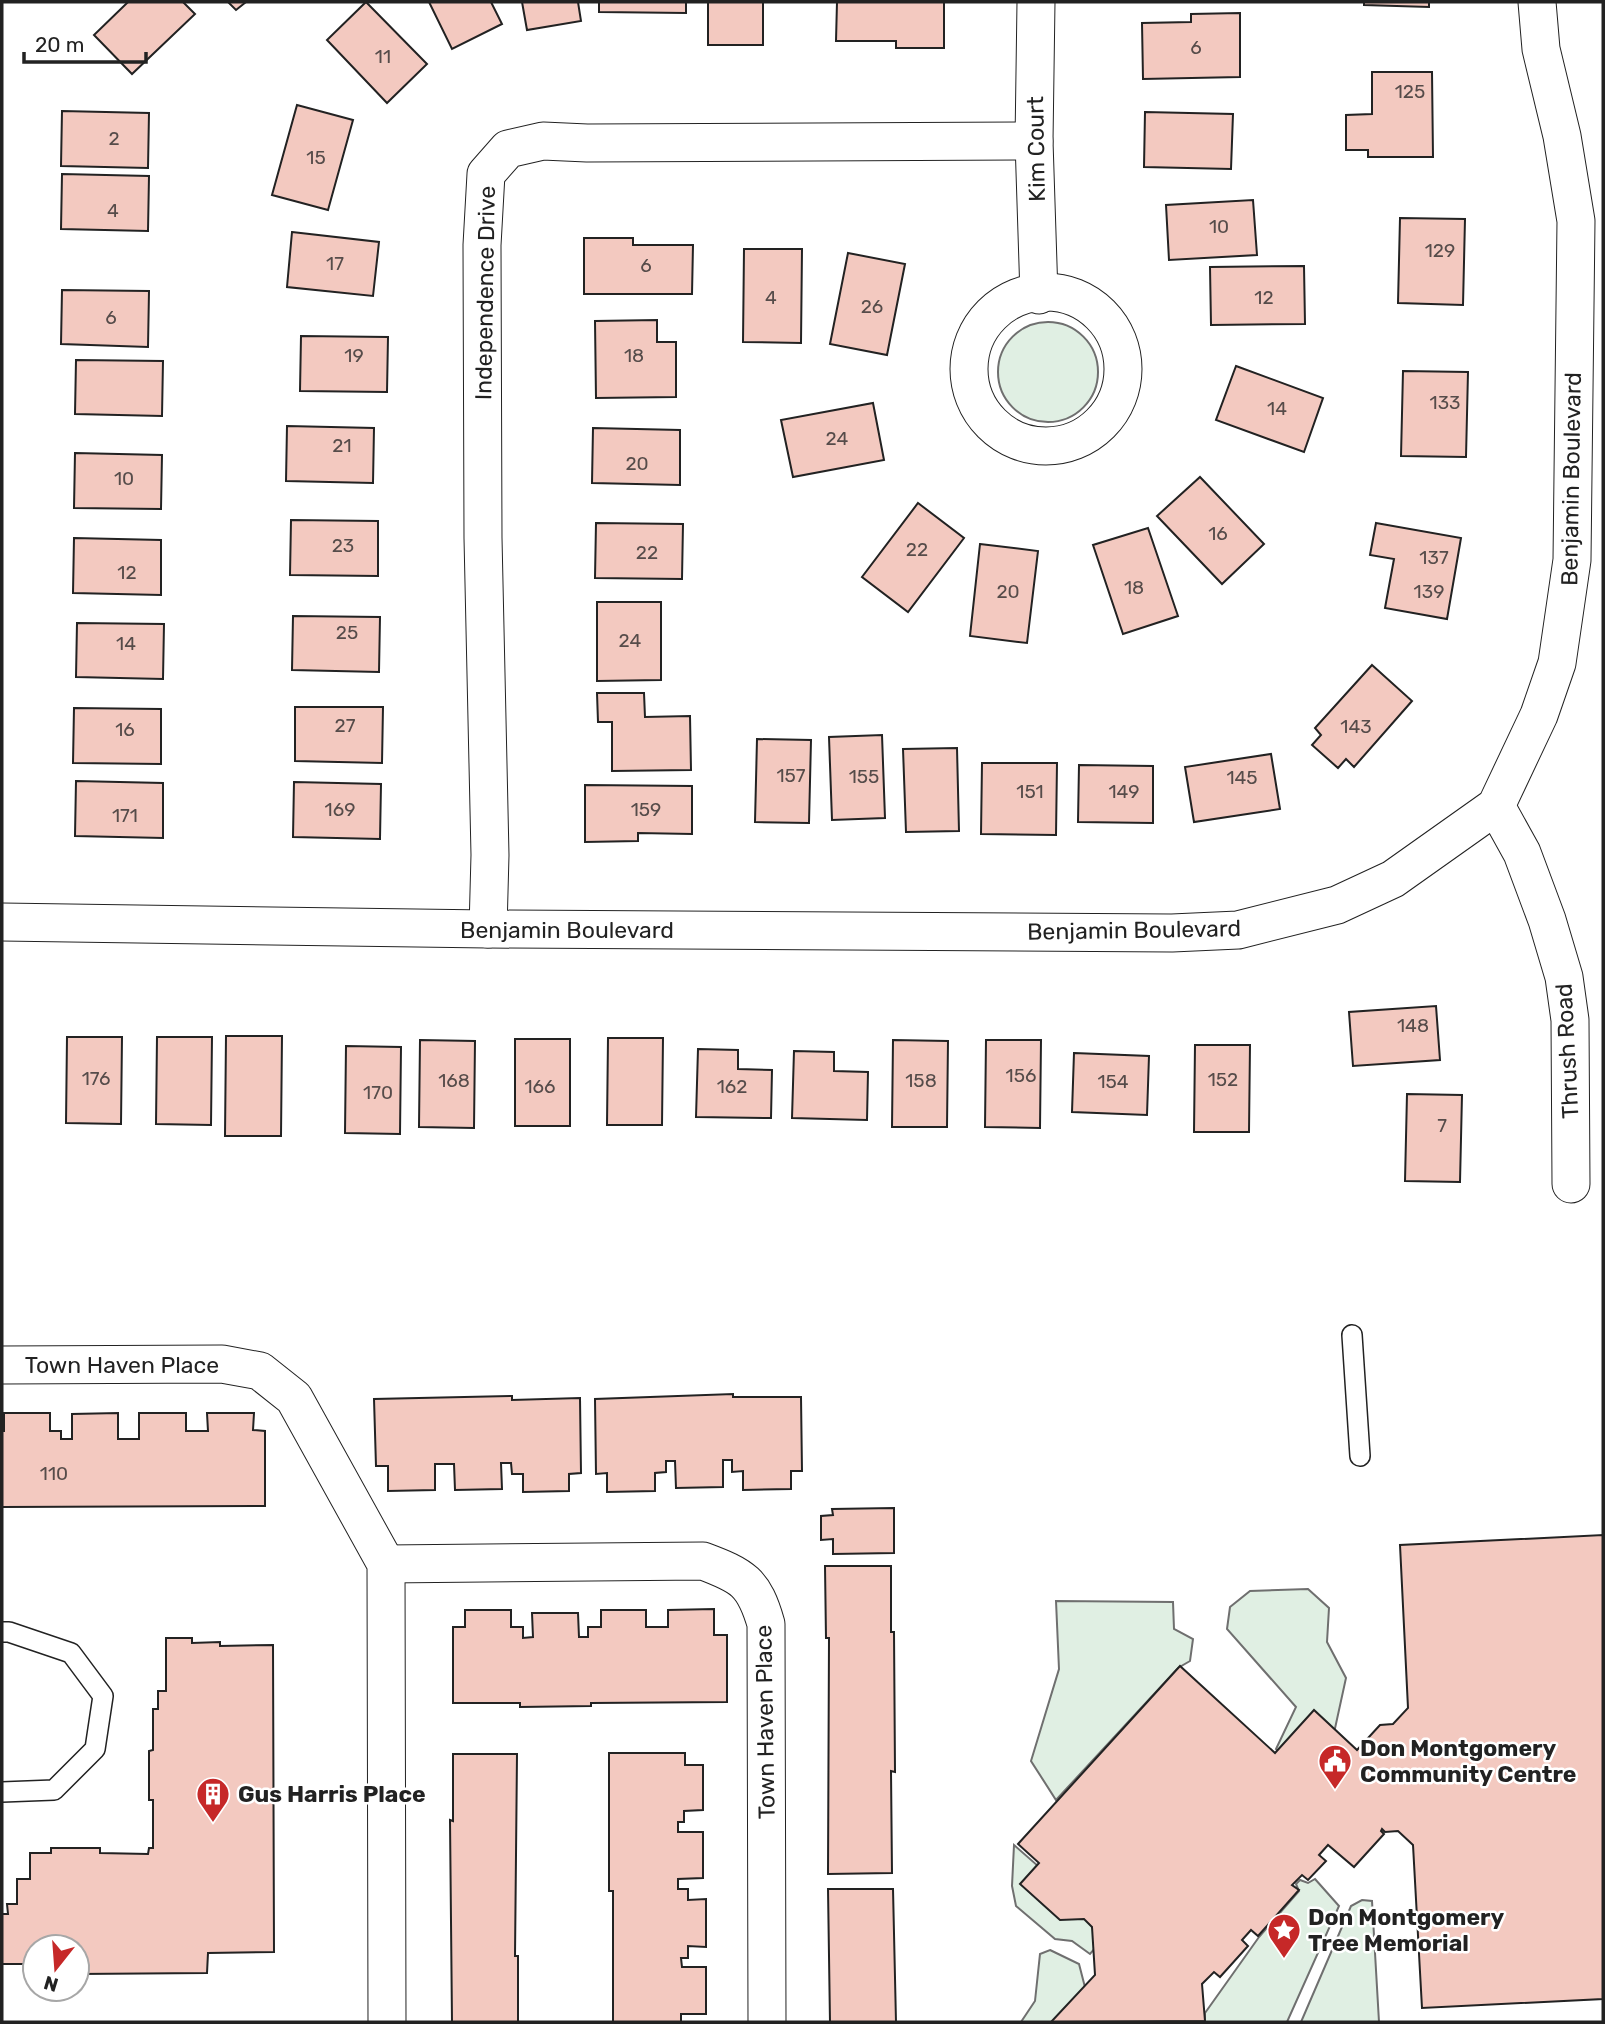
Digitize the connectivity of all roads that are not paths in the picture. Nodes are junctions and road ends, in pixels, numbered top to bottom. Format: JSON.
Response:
{"nodes":[{"id":1,"x":1036,"y":2,"type":"edge"},
{"id":2,"x":1537,"y":2,"type":"edge"},
{"id":3,"x":1034,"y":141,"type":"junction"},
{"id":4,"x":1039,"y":295,"type":"junction"},
{"id":5,"x":1496,"y":806,"type":"junction"},
{"id":6,"x":2,"y":922,"type":"edge"},
{"id":7,"x":488,"y":929,"type":"junction"},
{"id":8,"x":1571,"y":1184,"type":"dead end"},
{"id":9,"x":1352,"y":1335,"type":"dead end"},
{"id":10,"x":2,"y":1365,"type":"edge"},
{"id":11,"x":1360,"y":1456,"type":"dead end"},
{"id":12,"x":386,"y":1564,"type":"junction"},
{"id":13,"x":2,"y":1632,"type":"edge"},
{"id":14,"x":2,"y":1792,"type":"edge"},
{"id":15,"x":387,"y":2022,"type":"edge"},
{"id":16,"x":767,"y":2022,"type":"edge"}],
"edges":[{"from":1,"to":3,"type":"street","name":"Kim Court"},
{"from":2,"to":5,"type":"street","name":"Benjamin Boulevard"},
{"from":3,"to":4,"type":"street","name":"Kim Court"},
{"from":3,"to":7,"type":"street","name":"Independence Drive"},
{"from":4,"to":4,"type":"street"},
{"from":5,"to":7,"type":"street","name":"Benjamin Boulevard"},
{"from":5,"to":8,"type":"street","name":"Thrush Road"},
{"from":6,"to":7,"type":"street","name":"Benjamin Boulevard"},
{"from":9,"to":11,"type":"lane"},
{"from":10,"to":12,"type":"street","name":"Town Haven Place"},
{"from":12,"to":15,"type":"street","name":"Town Haven Place"},
{"from":12,"to":16,"type":"street","name":"Town Haven Place"},
{"from":13,"to":14,"type":"lane"}]}
